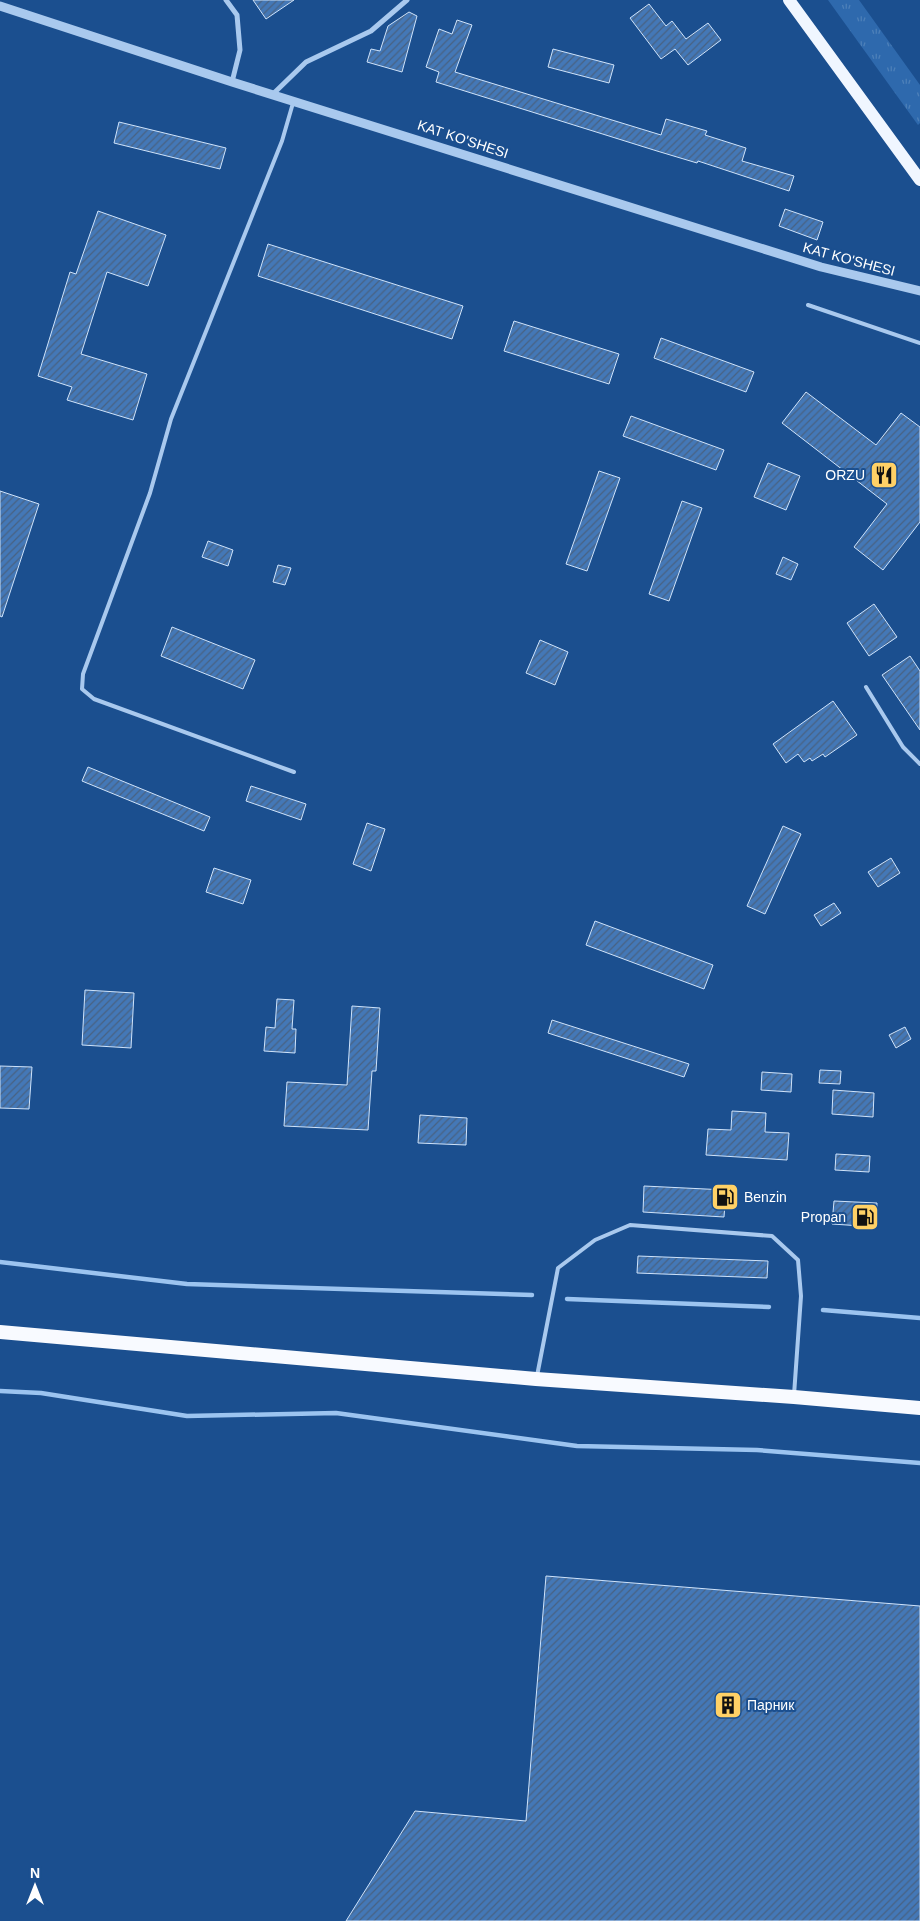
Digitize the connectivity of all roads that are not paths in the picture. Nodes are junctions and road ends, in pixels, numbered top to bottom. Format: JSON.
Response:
{"nodes":[{"id":1,"x":226,"y":0,"type":"edge"},
{"id":2,"x":407,"y":0,"type":"edge"},
{"id":3,"x":789,"y":0,"type":"edge"},
{"id":4,"x":0,"y":6,"type":"edge"},
{"id":5,"x":232,"y":82,"type":"junction"},
{"id":6,"x":273,"y":94,"type":"junction"},
{"id":7,"x":294,"y":100,"type":"junction"},
{"id":8,"x":920,"y":180,"type":"edge"},
{"id":9,"x":920,"y":290,"type":"edge"},
{"id":10,"x":808,"y":305,"type":"dead end"},
{"id":11,"x":920,"y":343,"type":"edge"},
{"id":12,"x":866,"y":687,"type":"dead end"},
{"id":13,"x":920,"y":764,"type":"edge"},
{"id":14,"x":294,"y":772,"type":"dead end"},
{"id":15,"x":0,"y":1332,"type":"edge"},
{"id":16,"x":536,"y":1379,"type":"junction"},
{"id":17,"x":794,"y":1397,"type":"junction"},
{"id":18,"x":920,"y":1408,"type":"edge"}],
"edges":[{"from":1,"to":5,"type":"street"},
{"from":2,"to":6,"type":"street"},
{"from":3,"to":8,"type":"main road"},
{"from":4,"to":5,"type":"street","name":"KAT KO'SHESI"},
{"from":5,"to":6,"type":"street","name":"KAT KO'SHESI"},
{"from":6,"to":7,"type":"street","name":"KAT KO'SHESI"},
{"from":7,"to":9,"type":"street","name":"KAT KO'SHESI"},
{"from":7,"to":14,"type":"lane"},
{"from":10,"to":11,"type":"lane"},
{"from":12,"to":13,"type":"lane"},
{"from":15,"to":16,"type":"highway"},
{"from":16,"to":17,"type":"highway"},
{"from":16,"to":17,"type":"lane"},
{"from":17,"to":18,"type":"highway"}]}
